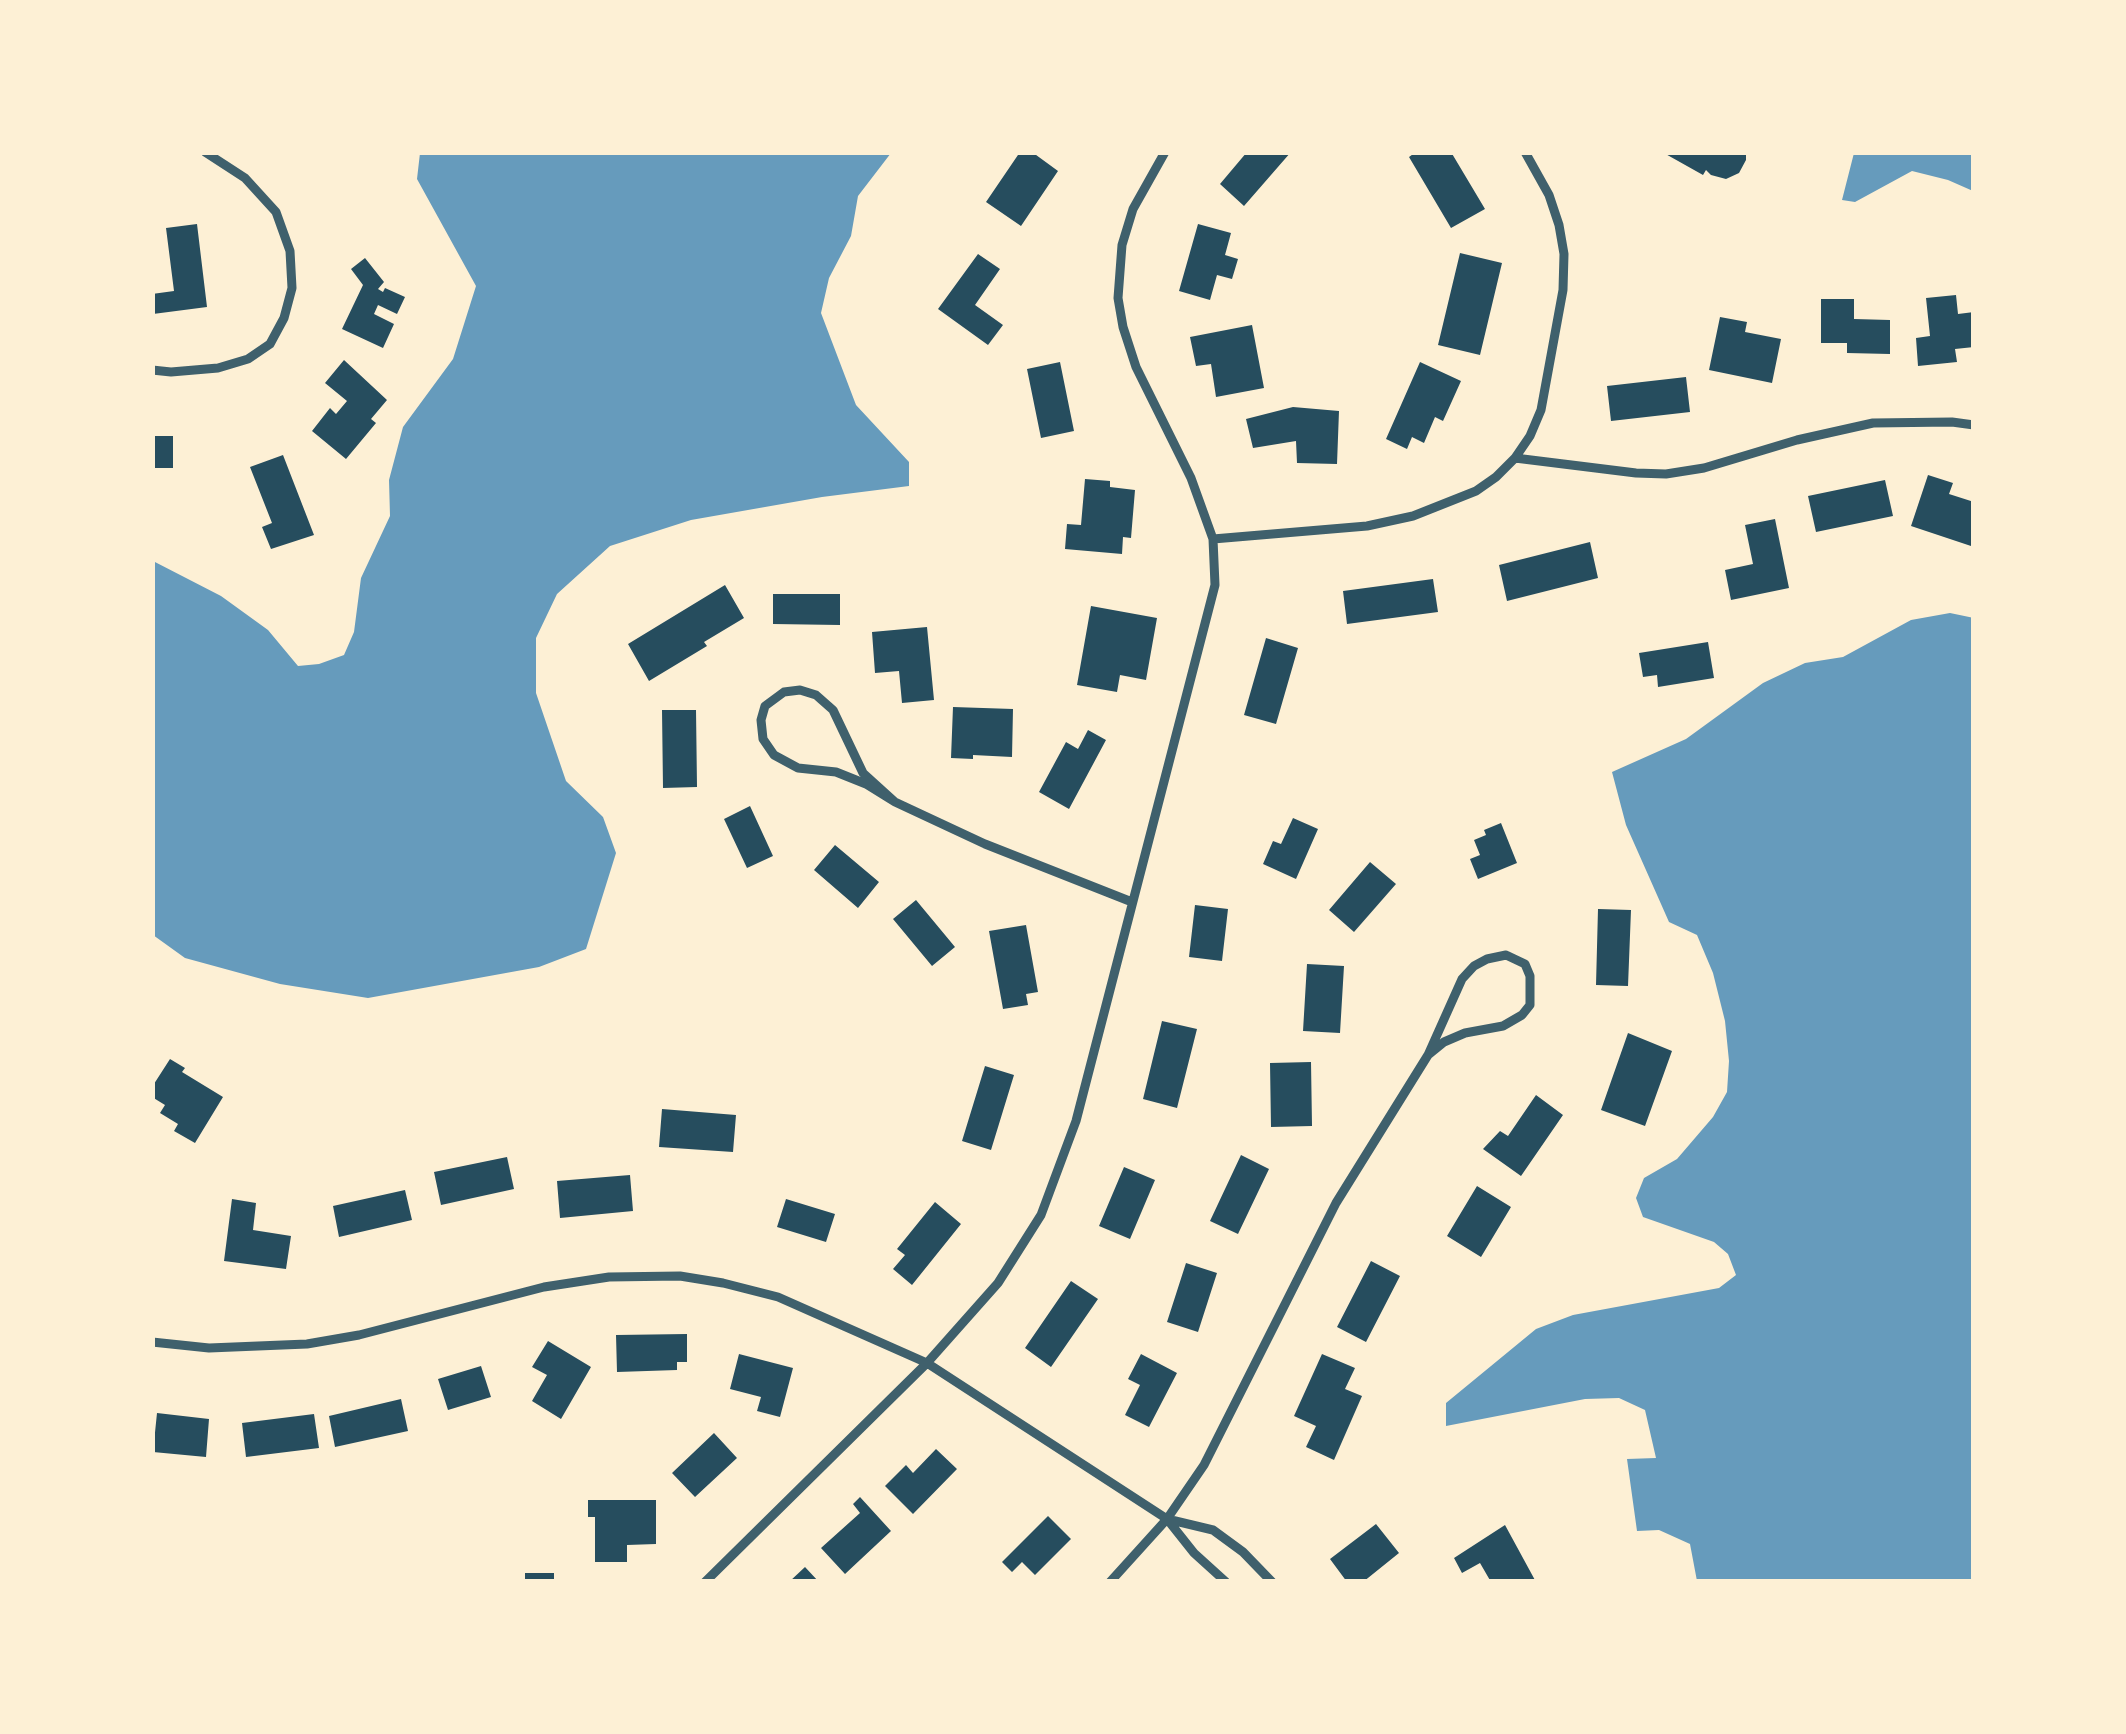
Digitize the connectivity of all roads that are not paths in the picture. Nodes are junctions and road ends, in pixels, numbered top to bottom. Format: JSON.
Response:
{"nodes":[{"id":1,"x":204,"y":152,"type":"edge"},
{"id":2,"x":1165,"y":152,"type":"edge"},
{"id":3,"x":1525,"y":152,"type":"edge"},
{"id":4,"x":152,"y":370,"type":"edge"},
{"id":5,"x":1974,"y":424,"type":"edge"},
{"id":6,"x":1515,"y":458,"type":"junction"},
{"id":7,"x":1213,"y":540,"type":"junction"},
{"id":8,"x":896,"y":802,"type":"junction"},
{"id":9,"x":1132,"y":902,"type":"junction"},
{"id":10,"x":1428,"y":1055,"type":"junction"},
{"id":11,"x":152,"y":1342,"type":"edge"},
{"id":12,"x":927,"y":1363,"type":"junction"},
{"id":13,"x":1167,"y":1520,"type":"junction"},
{"id":14,"x":704,"y":1582,"type":"edge"},
{"id":15,"x":1110,"y":1582,"type":"edge"},
{"id":16,"x":1226,"y":1582,"type":"edge"},
{"id":17,"x":1272,"y":1582,"type":"edge"}],
"edges":[{"from":1,"to":4,"type":"street"},
{"from":2,"to":7,"type":"street"},
{"from":3,"to":6,"type":"street"},
{"from":5,"to":6,"type":"street"},
{"from":6,"to":7,"type":"street"},
{"from":7,"to":9,"type":"street"},
{"from":8,"to":8,"type":"street"},
{"from":8,"to":9,"type":"street"},
{"from":9,"to":12,"type":"street"},
{"from":10,"to":10,"type":"street"},
{"from":10,"to":13,"type":"street"},
{"from":11,"to":12,"type":"street"},
{"from":12,"to":13,"type":"street"},
{"from":12,"to":14,"type":"street"},
{"from":13,"to":15,"type":"street"},
{"from":13,"to":16,"type":"street"},
{"from":13,"to":17,"type":"street"}]}
